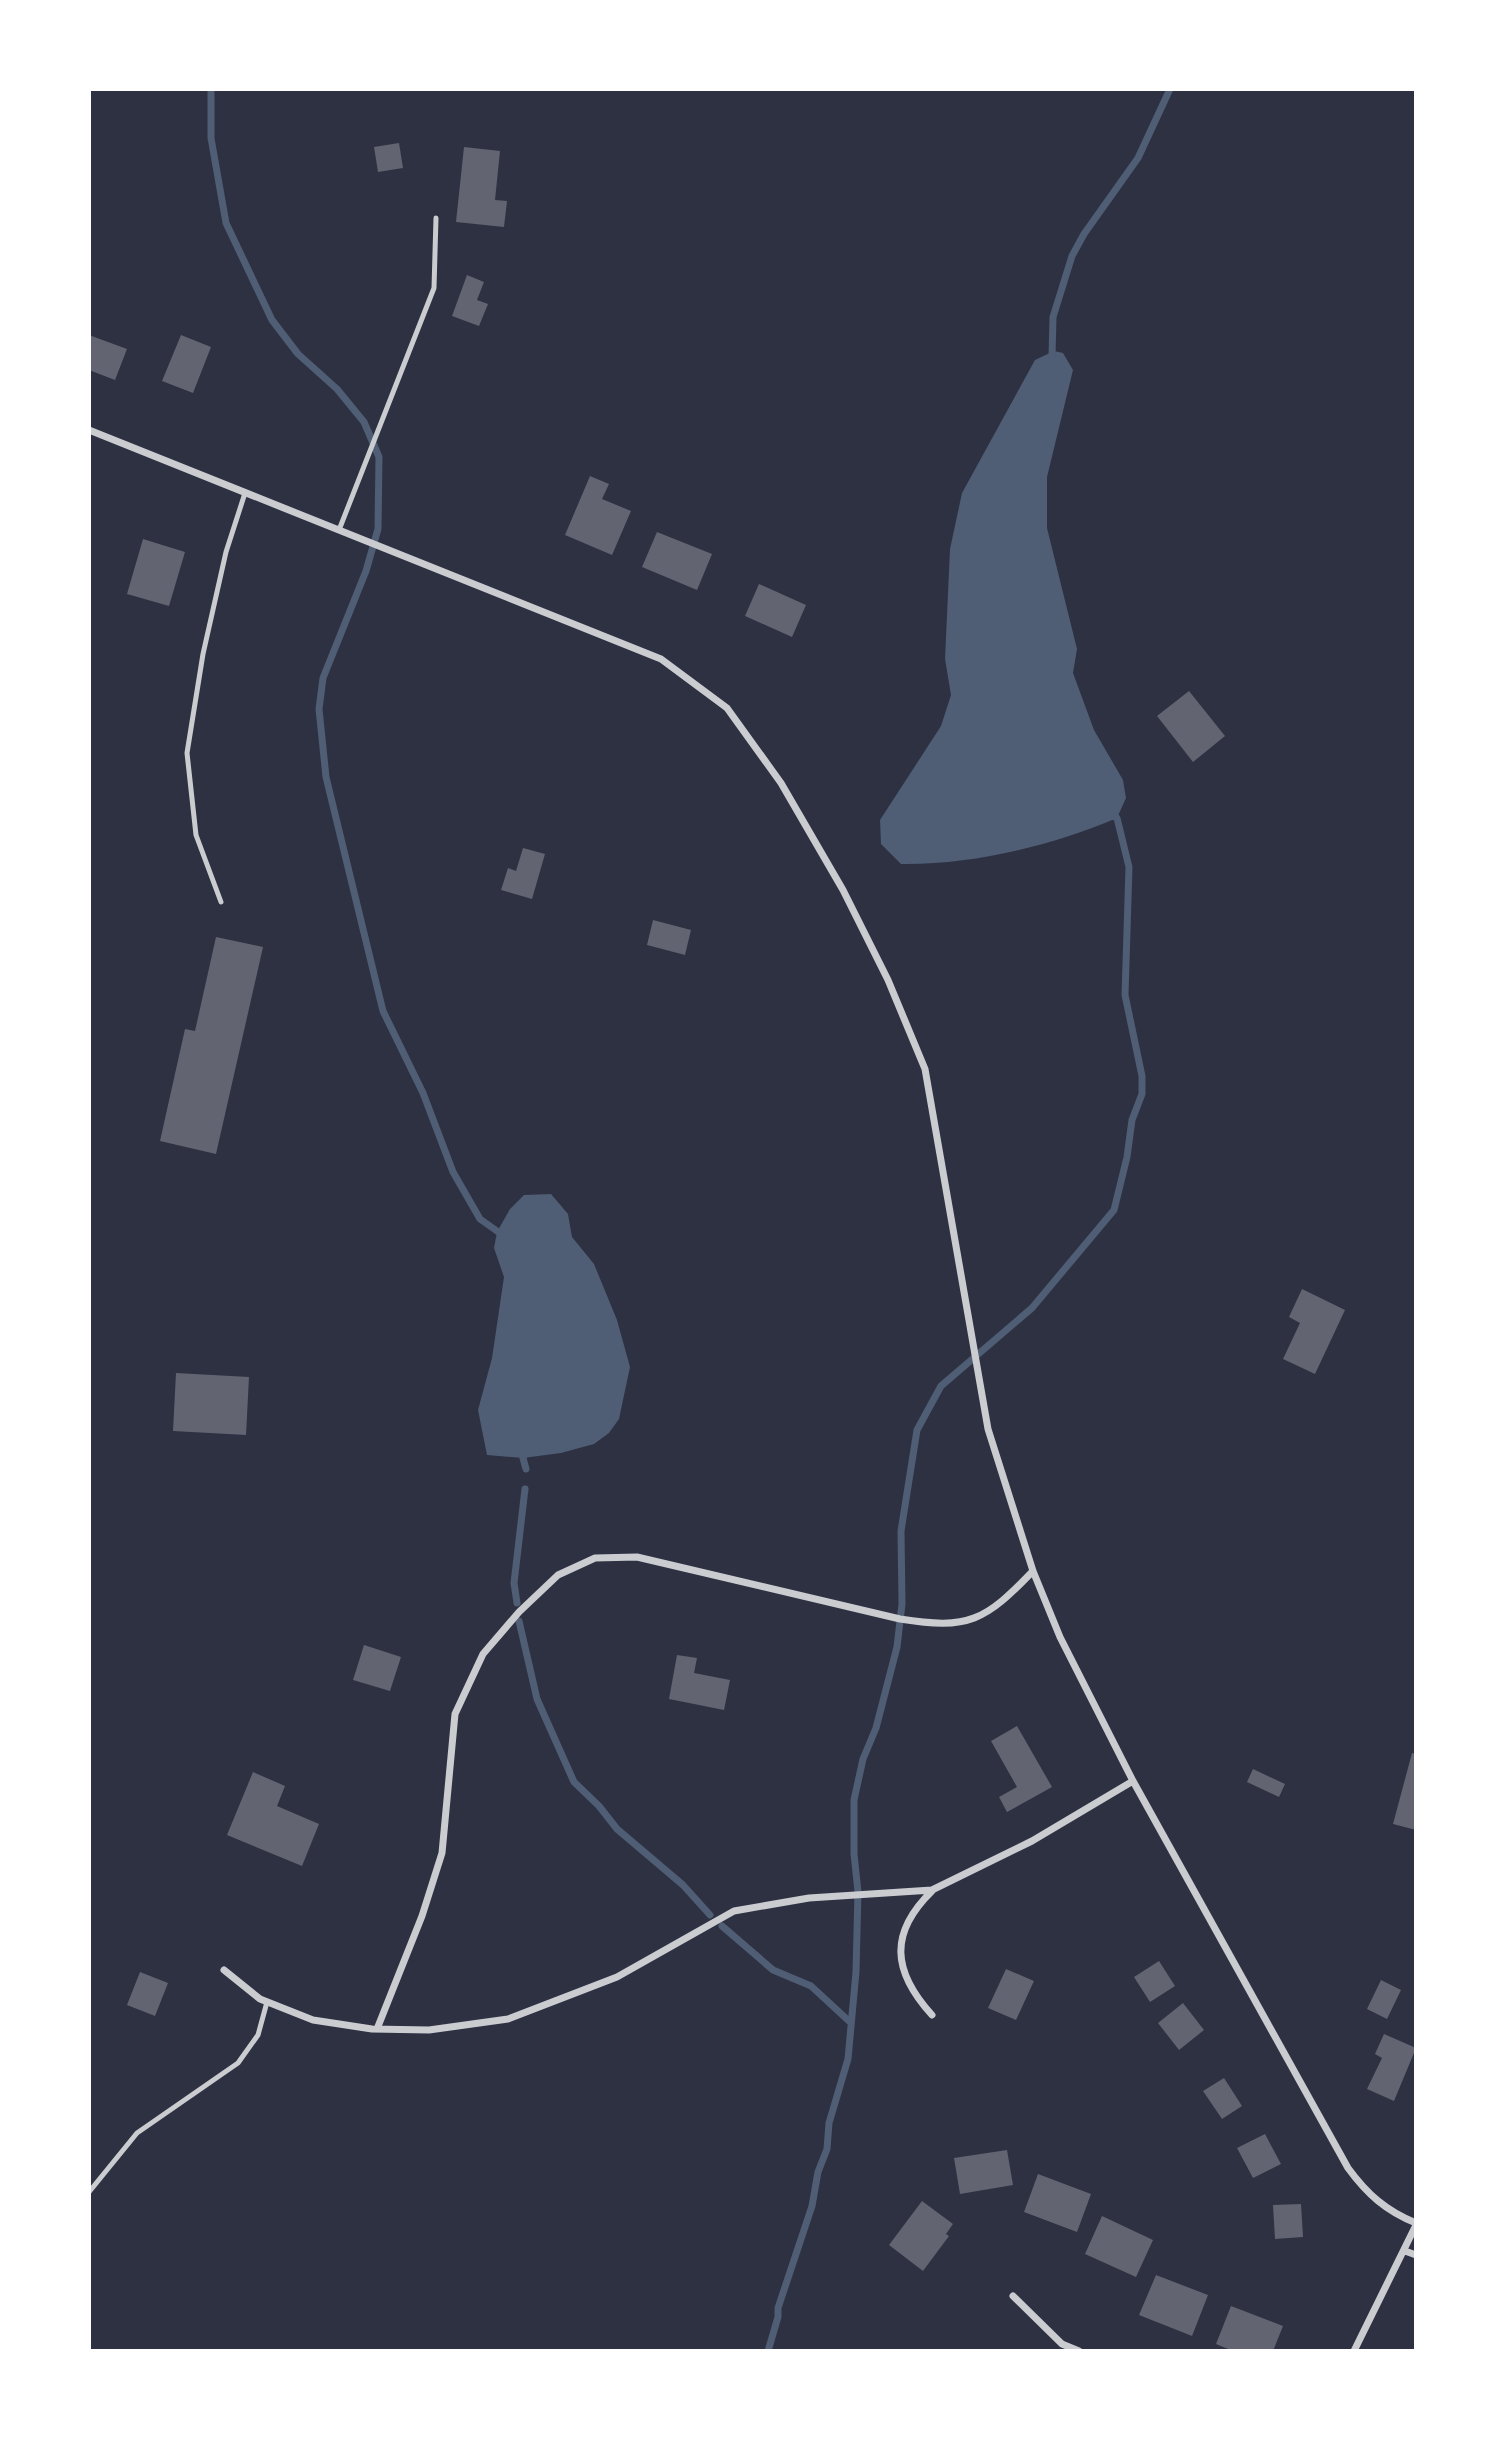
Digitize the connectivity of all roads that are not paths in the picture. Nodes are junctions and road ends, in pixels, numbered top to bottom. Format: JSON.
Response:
{"nodes":[{"id":1,"x":436,"y":218,"type":"dead end"},
{"id":2,"x":89,"y":430,"type":"edge"},
{"id":3,"x":245,"y":492,"type":"junction"},
{"id":4,"x":339,"y":530,"type":"junction"},
{"id":5,"x":221,"y":902,"type":"dead end"},
{"id":6,"x":1033,"y":1571,"type":"junction"},
{"id":7,"x":1133,"y":1781,"type":"junction"},
{"id":8,"x":932,"y":1890,"type":"junction"},
{"id":9,"x":224,"y":1970,"type":"dead end"},
{"id":10,"x":267,"y":2001,"type":"junction"},
{"id":11,"x":932,"y":2015,"type":"dead end"},
{"id":12,"x":377,"y":2029,"type":"junction"},
{"id":13,"x":89,"y":2192,"type":"edge"},
{"id":14,"x":1416,"y":2224,"type":"edge"},
{"id":15,"x":1405,"y":2250,"type":"junction"},
{"id":16,"x":1416,"y":2255,"type":"edge"},
{"id":17,"x":1013,"y":2296,"type":"dead end"},
{"id":18,"x":1079,"y":2351,"type":"edge"},
{"id":19,"x":1354,"y":2351,"type":"edge"}],
"edges":[{"from":1,"to":4,"type":"lane"},
{"from":2,"to":3,"type":"street"},
{"from":3,"to":4,"type":"street"},
{"from":3,"to":5,"type":"lane"},
{"from":4,"to":6,"type":"street"},
{"from":6,"to":7,"type":"street"},
{"from":6,"to":12,"type":"street"},
{"from":7,"to":8,"type":"street"},
{"from":7,"to":14,"type":"street"},
{"from":8,"to":11,"type":"street"},
{"from":8,"to":12,"type":"street"},
{"from":9,"to":10,"type":"street"},
{"from":10,"to":12,"type":"street"},
{"from":10,"to":13,"type":"lane"},
{"from":14,"to":15,"type":"street"},
{"from":15,"to":16,"type":"street"},
{"from":15,"to":19,"type":"street"},
{"from":17,"to":18,"type":"street"}]}
